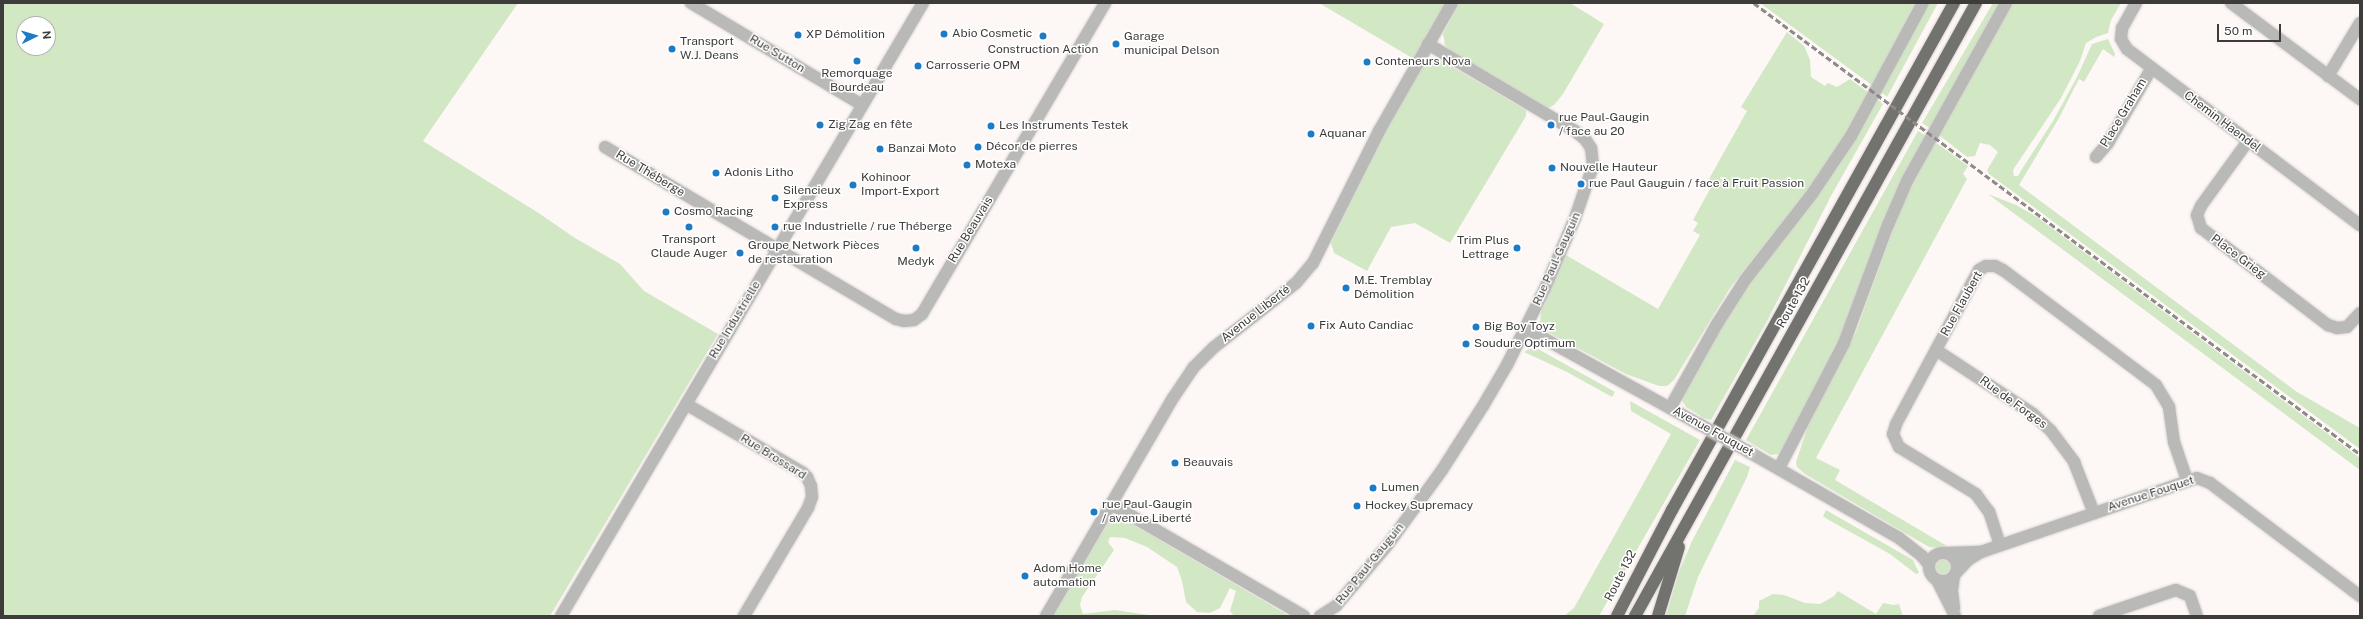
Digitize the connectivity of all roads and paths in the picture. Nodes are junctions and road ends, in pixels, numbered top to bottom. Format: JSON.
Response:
{"nodes":[{"id":1,"x":691,"y":3,"type":"edge"},
{"id":2,"x":923,"y":3,"type":"edge"},
{"id":3,"x":1105,"y":3,"type":"edge"},
{"id":4,"x":1452,"y":3,"type":"edge"},
{"id":5,"x":1923,"y":3,"type":"edge"},
{"id":6,"x":1976,"y":3,"type":"edge"},
{"id":7,"x":2006,"y":3,"type":"edge"},
{"id":8,"x":2136,"y":3,"type":"edge"},
{"id":9,"x":2231,"y":3,"type":"edge"},
{"id":10,"x":1951,"y":6,"type":"edge"},
{"id":11,"x":2247,"y":8,"type":"edge"},
{"id":12,"x":2360,"y":23,"type":"edge"},
{"id":13,"x":1428,"y":44,"type":"junction"},
{"id":14,"x":2151,"y":69,"type":"junction"},
{"id":15,"x":2328,"y":76,"type":"junction"},
{"id":16,"x":2360,"y":99,"type":"edge"},
{"id":17,"x":862,"y":105,"type":"junction"},
{"id":18,"x":2248,"y":141,"type":"junction"},
{"id":19,"x":605,"y":147,"type":"dead end"},
{"id":20,"x":2096,"y":157,"type":"dead end"},
{"id":21,"x":2360,"y":225,"type":"edge"},
{"id":22,"x":777,"y":249,"type":"junction"},
{"id":23,"x":2360,"y":313,"type":"edge"},
{"id":24,"x":1526,"y":328,"type":"junction"},
{"id":25,"x":1936,"y":350,"type":"junction"},
{"id":26,"x":686,"y":404,"type":"junction"},
{"id":27,"x":1670,"y":408,"type":"junction"},
{"id":28,"x":1780,"y":468,"type":"junction"},
{"id":29,"x":2187,"y":480,"type":"junction"},
{"id":30,"x":1111,"y":504,"type":"junction"},
{"id":31,"x":2094,"y":513,"type":"junction"},
{"id":32,"x":1686,"y":525,"type":"junction"},
{"id":33,"x":1899,"y":538,"type":"junction"},
{"id":34,"x":2000,"y":545,"type":"junction"},
{"id":35,"x":1981,"y":552,"type":"junction"},
{"id":36,"x":1943,"y":553,"type":"junction"},
{"id":37,"x":1929,"y":565,"type":"junction"},
{"id":38,"x":1955,"y":575,"type":"junction"},
{"id":39,"x":1937,"y":580,"type":"junction"},
{"id":40,"x":2360,"y":596,"type":"edge"},
{"id":41,"x":561,"y":616,"type":"edge"},
{"id":42,"x":744,"y":616,"type":"edge"},
{"id":43,"x":1046,"y":616,"type":"edge"},
{"id":44,"x":1304,"y":616,"type":"edge"},
{"id":45,"x":1320,"y":616,"type":"edge"},
{"id":46,"x":1617,"y":616,"type":"edge"},
{"id":47,"x":1635,"y":616,"type":"edge"},
{"id":48,"x":1658,"y":616,"type":"edge"},
{"id":49,"x":1955,"y":616,"type":"edge"},
{"id":50,"x":2099,"y":616,"type":"edge"},
{"id":51,"x":2197,"y":616,"type":"edge"}],
"edges":[{"from":1,"to":17,"type":"street","name":"Rue Sutton"},
{"from":2,"to":17,"type":"street","name":"Rue Industrielle"},
{"from":3,"to":22,"type":"street","name":"Rue Beauvais"},
{"from":4,"to":13,"type":"street","name":"Avenue Liberté"},
{"from":5,"to":27,"type":"street"},
{"from":6,"to":32,"type":"highway","name":"Route 132"},
{"from":7,"to":28,"type":"street"},
{"from":8,"to":14,"type":"street","name":"Chemin Haendel"},
{"from":9,"to":11,"type":"street"},
{"from":10,"to":46,"type":"highway","name":"Route 132"},
{"from":11,"to":15,"type":"street"},
{"from":12,"to":15,"type":"street"},
{"from":13,"to":24,"type":"street","name":"Rue Paul-Gauguin"},
{"from":13,"to":30,"type":"street","name":"Avenue Liberté"},
{"from":14,"to":18,"type":"street","name":"Chemin Haendel"},
{"from":14,"to":20,"type":"street","name":"Place Graham"},
{"from":15,"to":16,"type":"street"},
{"from":17,"to":22,"type":"street","name":"Rue Industrielle"},
{"from":18,"to":21,"type":"street","name":"Chemin Haendel"},
{"from":18,"to":23,"type":"street","name":"Place Grieg"},
{"from":19,"to":22,"type":"street","name":"Rue Théberge"},
{"from":22,"to":26,"type":"street","name":"Rue Industrielle"},
{"from":24,"to":27,"type":"street","name":"Avenue Fouquet"},
{"from":24,"to":45,"type":"street","name":"Rue Paul-Gauguin"},
{"from":25,"to":29,"type":"street","name":"Rue Flaubert"},
{"from":25,"to":31,"type":"street","name":"Rue de Forges"},
{"from":25,"to":34,"type":"street","name":"Rue Flaubert"},
{"from":26,"to":41,"type":"street","name":"Rue Industrielle"},
{"from":26,"to":42,"type":"street","name":"Rue Brossard"},
{"from":27,"to":28,"type":"street","name":"Avenue Fouquet","bridge":true},
{"from":28,"to":33,"type":"street","name":"Avenue Fouquet"},
{"from":29,"to":31,"type":"street","name":"Avenue Fouquet"},
{"from":29,"to":40,"type":"street","name":"Avenue Fouquet"},
{"from":30,"to":43,"type":"street","name":"Avenue Liberté"},
{"from":30,"to":44,"type":"street"},
{"from":31,"to":34,"type":"street","name":"Avenue Fouquet"},
{"from":32,"to":47,"type":"highway","name":"Route 132"},
{"from":32,"to":48,"type":"highway"},
{"from":33,"to":36,"type":"street","name":"Avenue Fouquet"},
{"from":33,"to":37,"type":"street","name":"Avenue Fouquet"},
{"from":34,"to":35,"type":"street","name":"Avenue Fouquet"},
{"from":35,"to":36,"type":"street","name":"Avenue Fouquet"},
{"from":35,"to":38,"type":"street","name":"Avenue Fouquet"},
{"from":36,"to":37,"type":"street"},
{"from":36,"to":38,"type":"street"},
{"from":37,"to":39,"type":"street"},
{"from":38,"to":39,"type":"street"},
{"from":38,"to":49,"type":"street"},
{"from":39,"to":49,"type":"street"},
{"from":50,"to":51,"type":"street"}]}
